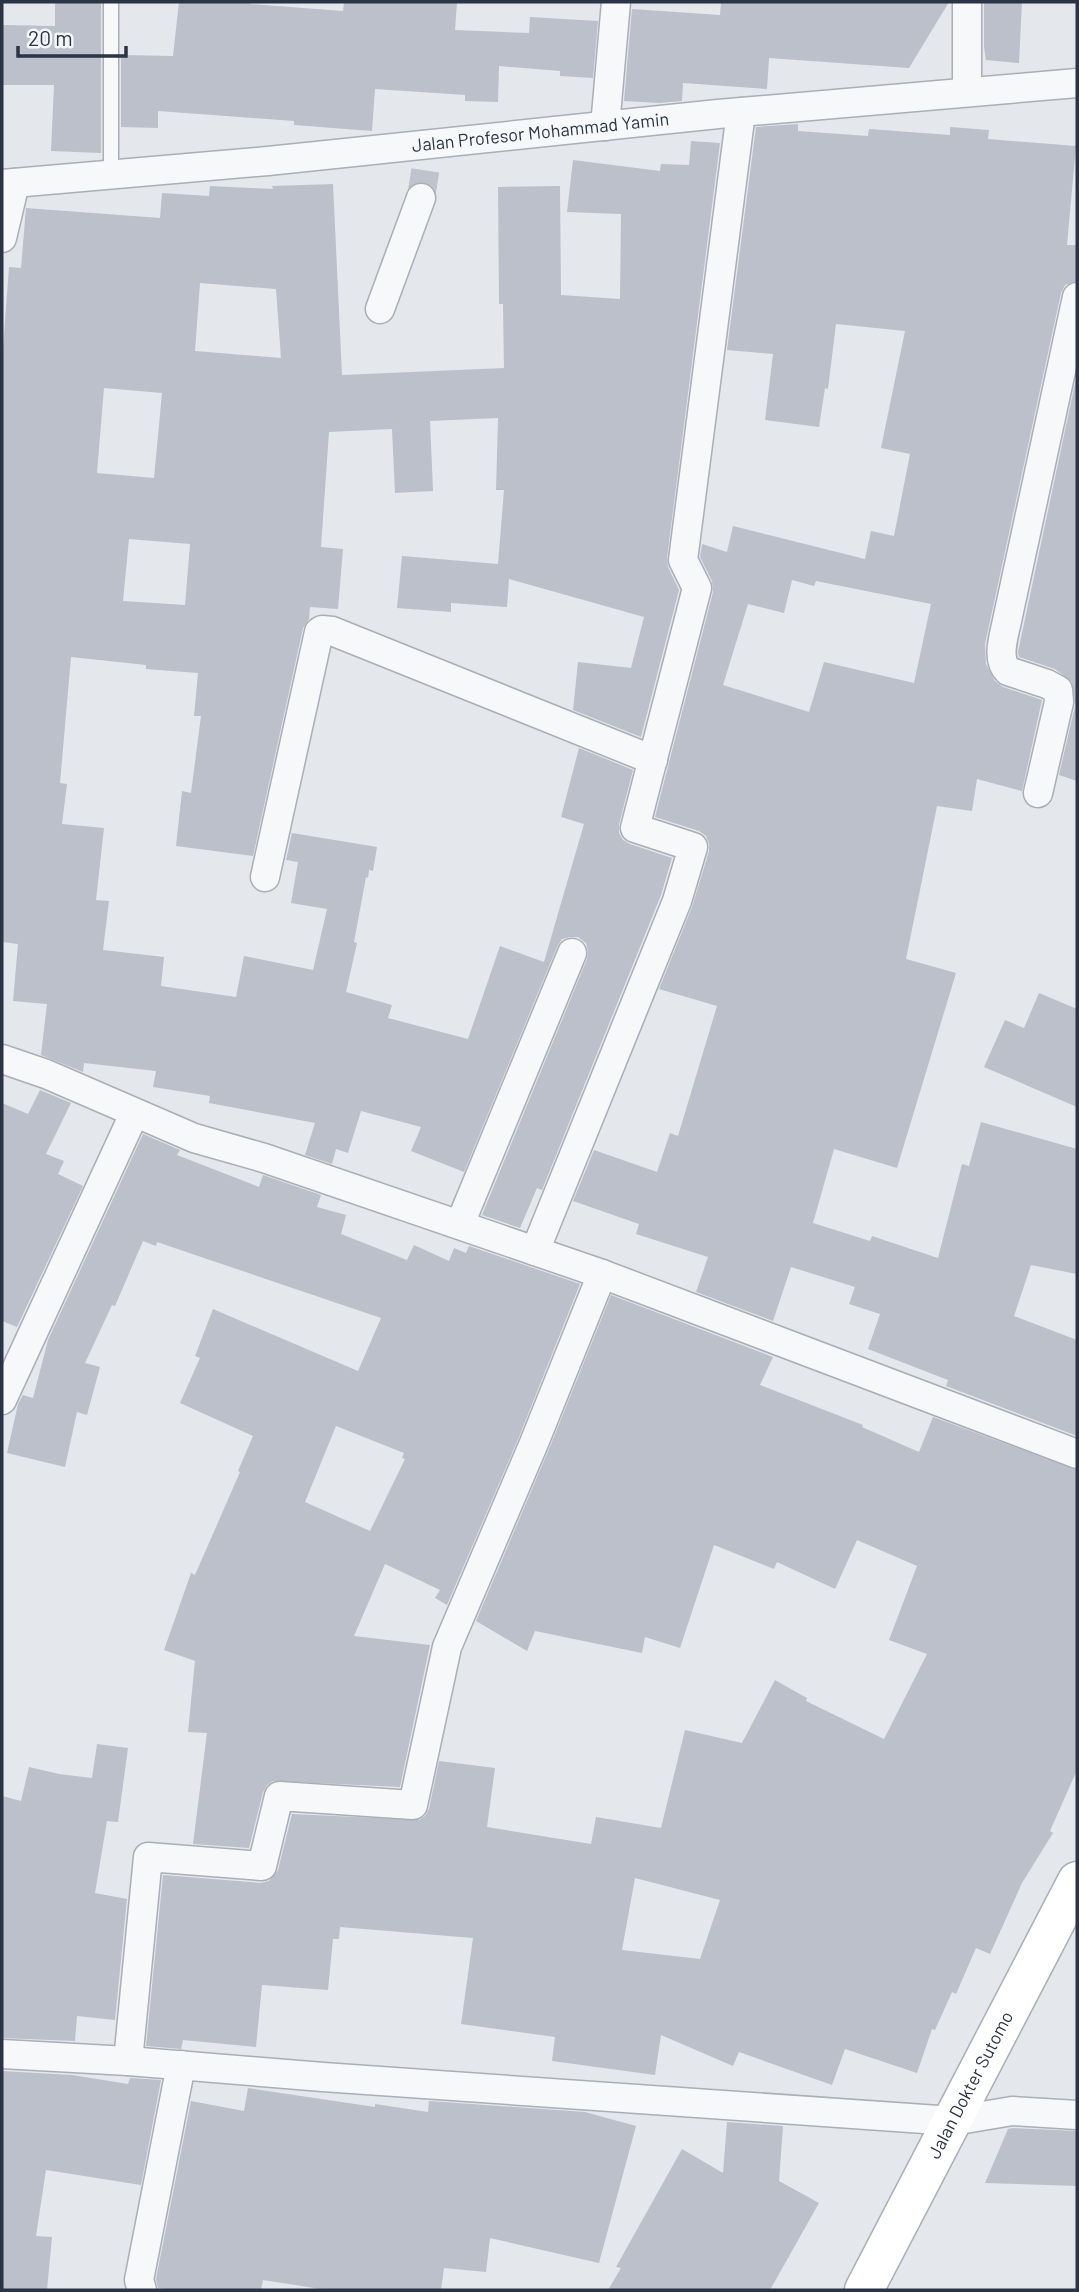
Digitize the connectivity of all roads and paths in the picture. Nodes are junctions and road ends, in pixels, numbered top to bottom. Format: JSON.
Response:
{"nodes":[{"id":1,"x":111,"y":2,"type":"edge"},
{"id":2,"x":616,"y":2,"type":"edge"},
{"id":3,"x":967,"y":2,"type":"edge"},
{"id":4,"x":1077,"y":83,"type":"edge"},
{"id":5,"x":967,"y":92,"type":"junction"},
{"id":6,"x":741,"y":112,"type":"junction"},
{"id":7,"x":605,"y":126,"type":"junction"},
{"id":8,"x":111,"y":175,"type":"junction"},
{"id":9,"x":8,"y":183,"type":"edge"},
{"id":10,"x":421,"y":198,"type":"tunnel mouth"},
{"id":11,"x":2,"y":238,"type":"edge"},
{"id":12,"x":1077,"y":297,"type":"edge"},
{"id":13,"x":380,"y":309,"type":"dead end"},
{"id":14,"x":653,"y":760,"type":"junction"},
{"id":15,"x":1038,"y":793,"type":"dead end"},
{"id":16,"x":265,"y":877,"type":"dead end"},
{"id":17,"x":572,"y":953,"type":"dead end"},
{"id":18,"x":2,"y":1059,"type":"edge"},
{"id":19,"x":134,"y":1114,"type":"junction"},
{"id":20,"x":460,"y":1224,"type":"junction"},
{"id":21,"x":535,"y":1251,"type":"junction"},
{"id":22,"x":602,"y":1274,"type":"junction"},
{"id":23,"x":2,"y":1400,"type":"edge"},
{"id":24,"x":1077,"y":1454,"type":"edge"},
{"id":25,"x":1077,"y":1881,"type":"edge"},
{"id":26,"x":2,"y":2054,"type":"edge"},
{"id":27,"x":128,"y":2061,"type":"junction"},
{"id":28,"x":181,"y":2065,"type":"junction"},
{"id":29,"x":1077,"y":2115,"type":"edge"},
{"id":30,"x":953,"y":2121,"type":"junction"},
{"id":31,"x":142,"y":2290,"type":"edge"},
{"id":32,"x":864,"y":2290,"type":"edge"}],
"edges":[{"from":1,"to":8,"type":"lane"},
{"from":2,"to":7,"type":"street"},
{"from":3,"to":5,"type":"street"},
{"from":4,"to":5,"type":"street","name":"Jalan Profesor Mohammad Yamin"},
{"from":5,"to":6,"type":"street","name":"Jalan Profesor Mohammad Yamin"},
{"from":6,"to":7,"type":"street","name":"Jalan Profesor Mohammad Yamin"},
{"from":6,"to":14,"type":"street"},
{"from":7,"to":8,"type":"street","name":"Jalan Profesor Mohammad Yamin"},
{"from":8,"to":9,"type":"street","name":"Jalan Profesor Mohammad Yamin"},
{"from":9,"to":11,"type":"street"},
{"from":10,"to":13,"type":"street"},
{"from":12,"to":15,"type":"street"},
{"from":14,"to":16,"type":"street"},
{"from":14,"to":21,"type":"street"},
{"from":17,"to":20,"type":"street"},
{"from":18,"to":19,"type":"street"},
{"from":19,"to":20,"type":"street"},
{"from":19,"to":23,"type":"street"},
{"from":20,"to":21,"type":"street"},
{"from":21,"to":22,"type":"street"},
{"from":22,"to":24,"type":"street"},
{"from":22,"to":27,"type":"street"},
{"from":25,"to":30,"type":"main road","name":"Jalan Dokter Sutomo"},
{"from":26,"to":27,"type":"street"},
{"from":27,"to":28,"type":"street"},
{"from":28,"to":30,"type":"street"},
{"from":28,"to":31,"type":"street"},
{"from":29,"to":30,"type":"street"},
{"from":30,"to":32,"type":"main road","name":"Jalan Dokter Sutomo"}]}
